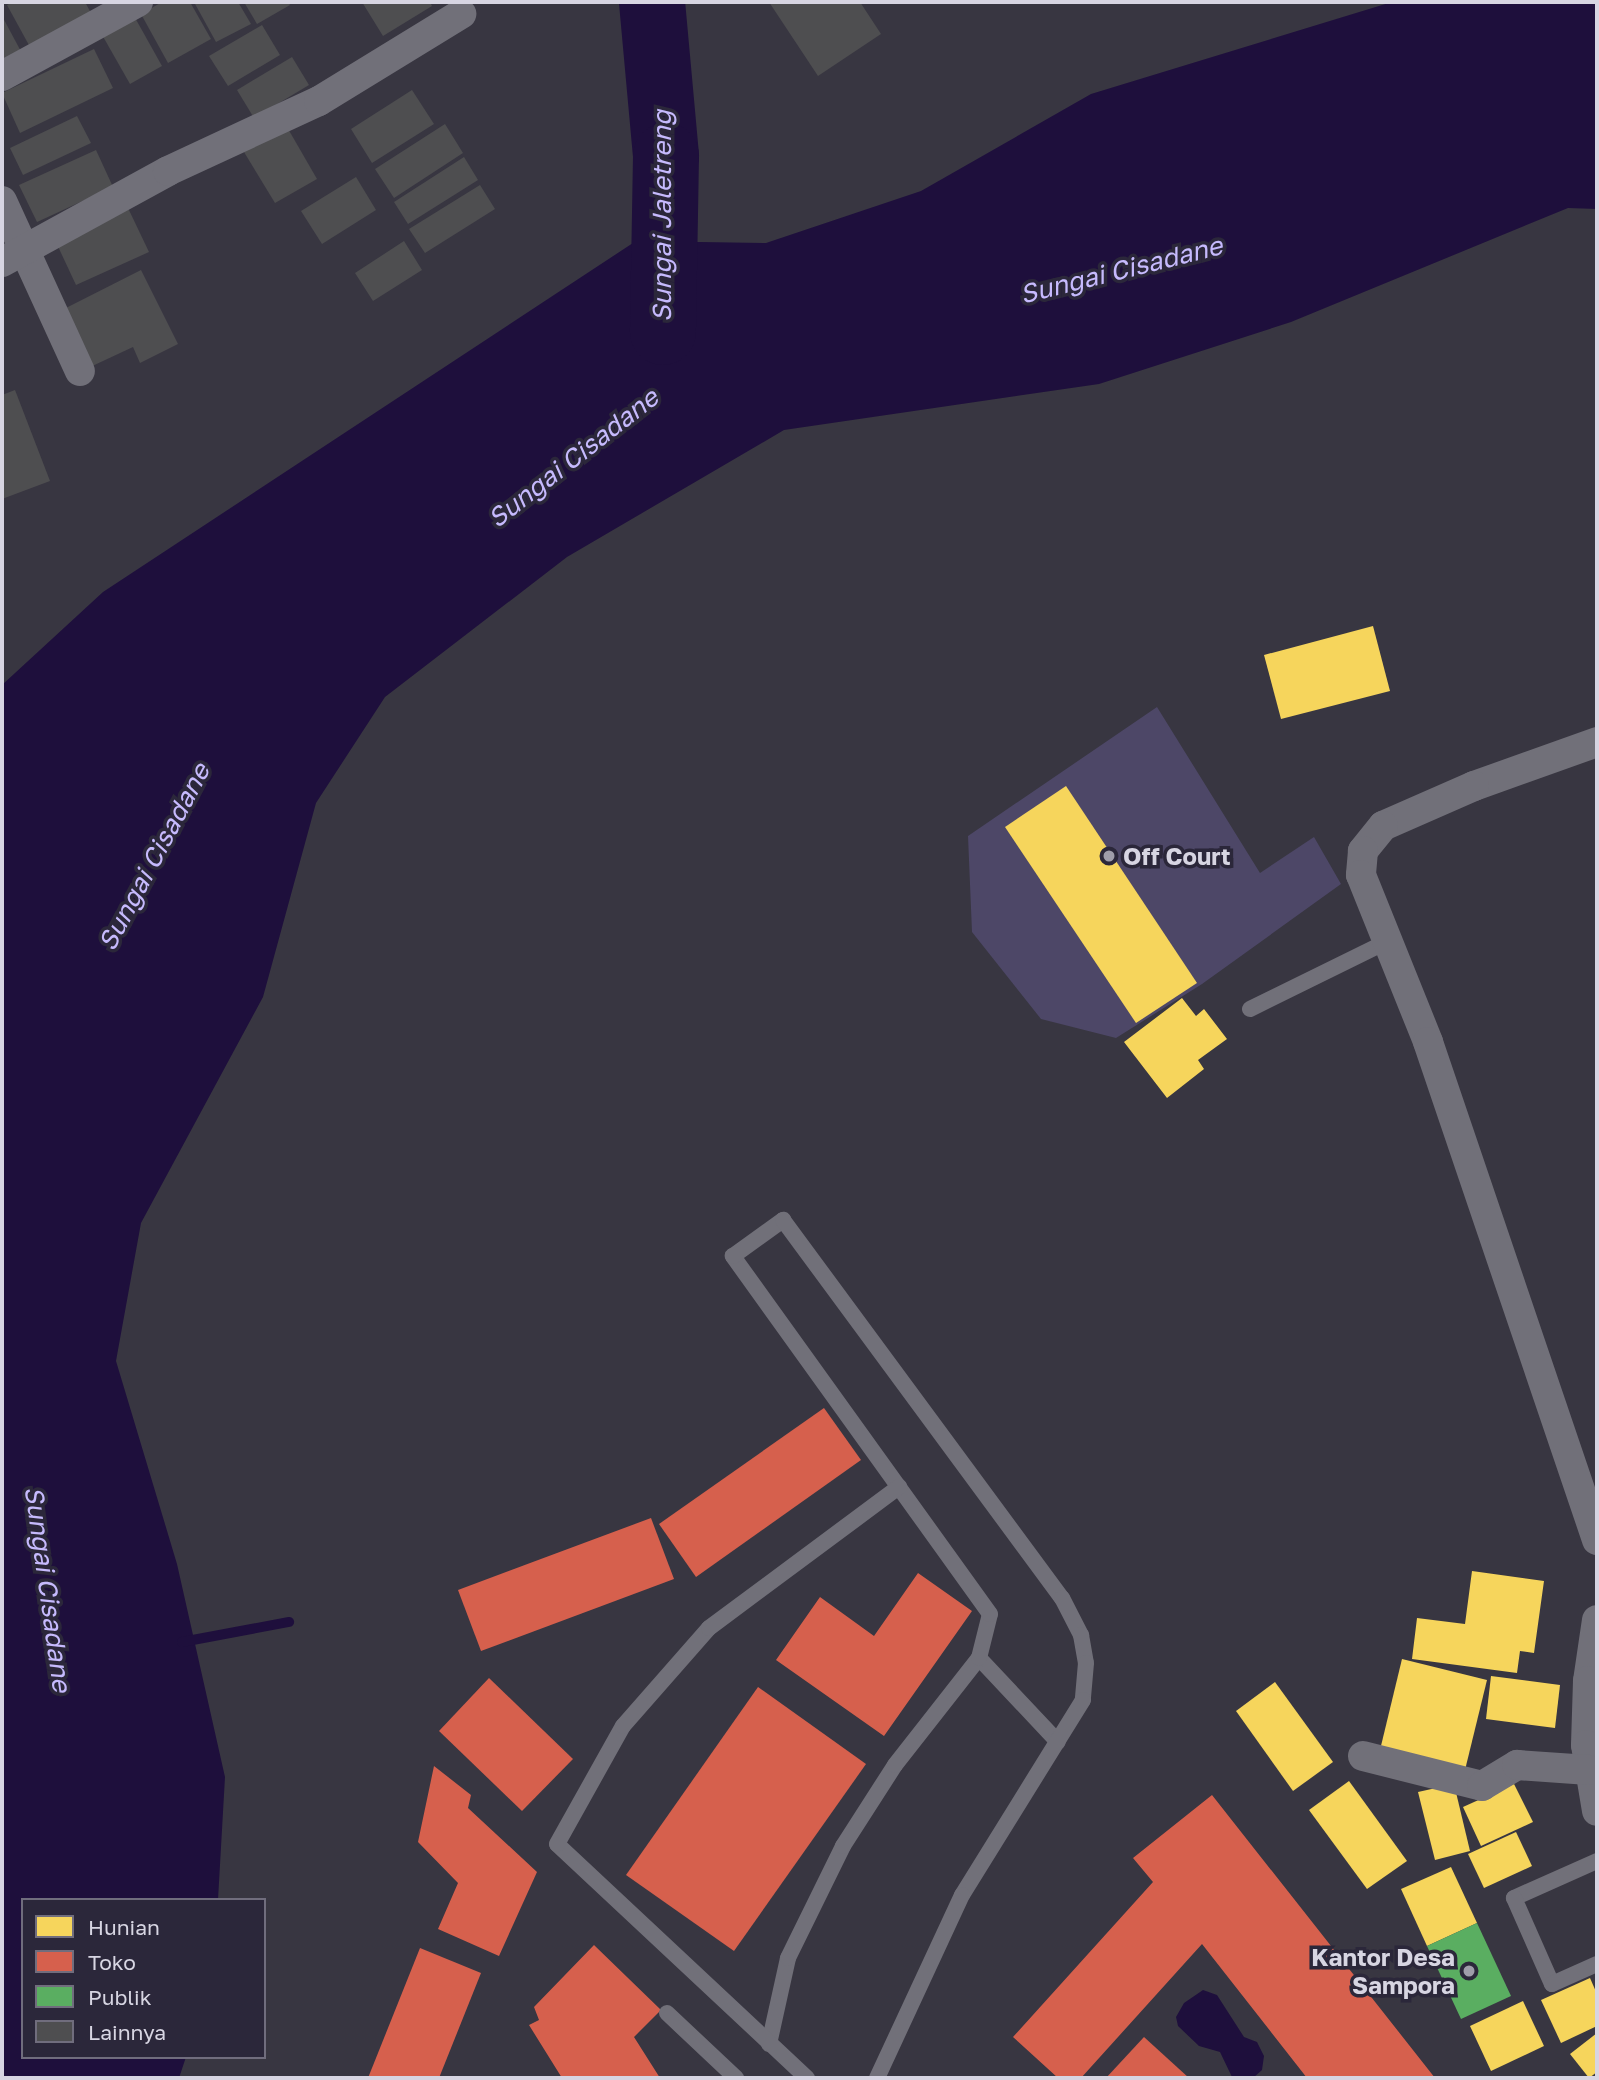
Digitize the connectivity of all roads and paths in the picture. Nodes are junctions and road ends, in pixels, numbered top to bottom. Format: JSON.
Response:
{"nodes":[{"id":1,"x":138,"y":2,"type":"edge"},
{"id":2,"x":461,"y":14,"type":"dead end"},
{"id":3,"x":2,"y":76,"type":"edge"},
{"id":4,"x":2,"y":201,"type":"edge"},
{"id":5,"x":14,"y":256,"type":"edge"},
{"id":6,"x":80,"y":371,"type":"dead end"},
{"id":7,"x":1597,"y":742,"type":"edge"},
{"id":8,"x":1386,"y":942,"type":"junction"},
{"id":9,"x":1250,"y":1009,"type":"dead end"},
{"id":10,"x":899,"y":1487,"type":"junction"},
{"id":11,"x":1597,"y":1540,"type":"edge"},
{"id":12,"x":1597,"y":1620,"type":"edge"},
{"id":13,"x":979,"y":1658,"type":"junction"},
{"id":14,"x":1058,"y":1742,"type":"junction"},
{"id":15,"x":1363,"y":1756,"type":"dead end"},
{"id":16,"x":1590,"y":1770,"type":"junction"},
{"id":17,"x":1597,"y":1811,"type":"edge"},
{"id":18,"x":1597,"y":1861,"type":"edge"},
{"id":19,"x":1597,"y":1964,"type":"edge"},
{"id":20,"x":667,"y":2013,"type":"dead end"},
{"id":21,"x":769,"y":2044,"type":"junction"},
{"id":22,"x":736,"y":2078,"type":"edge"},
{"id":23,"x":807,"y":2078,"type":"edge"},
{"id":24,"x":877,"y":2078,"type":"edge"}],
"edges":[{"from":1,"to":3,"type":"street"},
{"from":2,"to":5,"type":"street"},
{"from":4,"to":5,"type":"street"},
{"from":5,"to":6,"type":"street"},
{"from":7,"to":8,"type":"street"},
{"from":8,"to":9,"type":"lane"},
{"from":8,"to":11,"type":"street"},
{"from":10,"to":13,"type":"lane"},
{"from":10,"to":14,"type":"lane"},
{"from":10,"to":21,"type":"lane"},
{"from":12,"to":16,"type":"street"},
{"from":13,"to":14,"type":"lane"},
{"from":13,"to":21,"type":"lane"},
{"from":14,"to":24,"type":"lane"},
{"from":15,"to":16,"type":"street"},
{"from":16,"to":17,"type":"street"},
{"from":18,"to":19,"type":"lane"},
{"from":20,"to":22,"type":"lane"},
{"from":21,"to":23,"type":"lane"}]}
